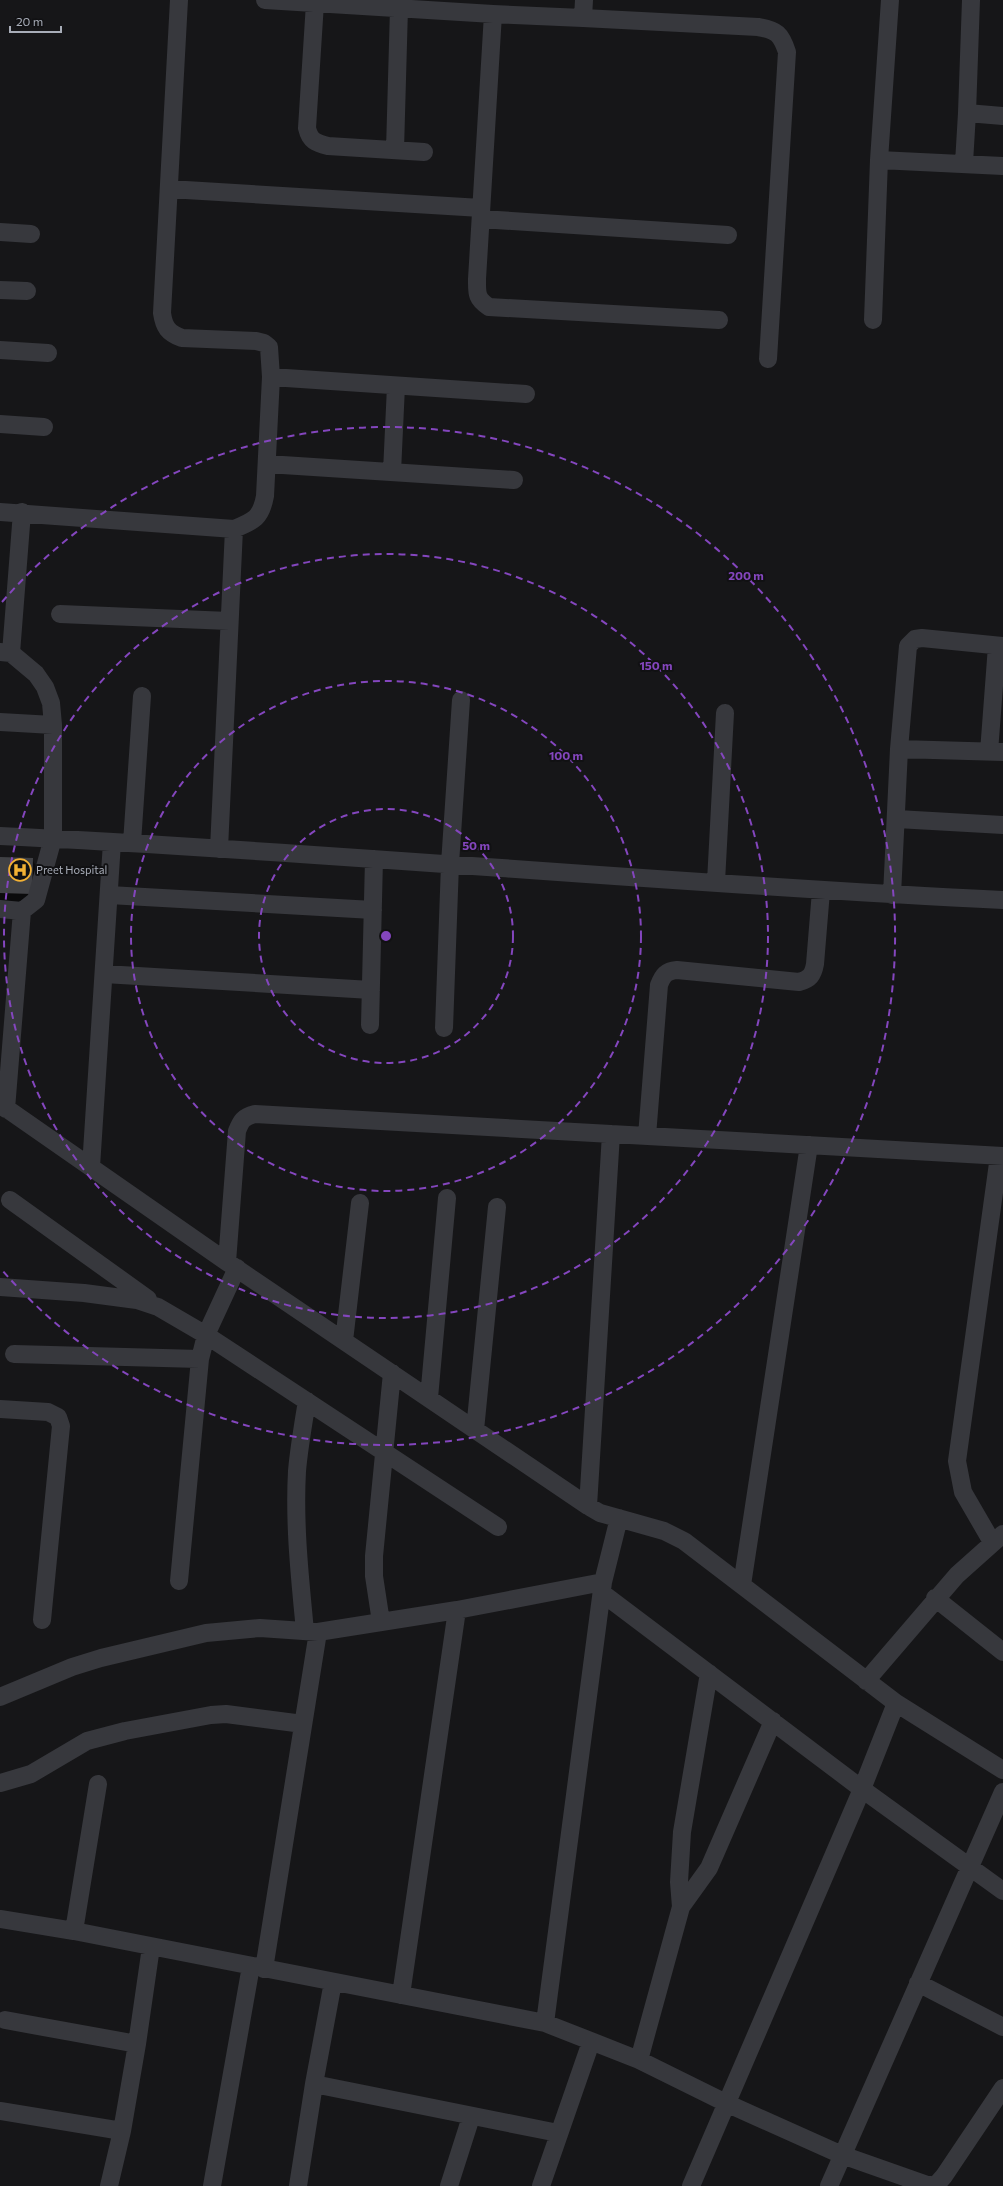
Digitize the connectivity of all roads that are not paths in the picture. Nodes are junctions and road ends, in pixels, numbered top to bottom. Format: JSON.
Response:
{"nodes":[{"id":1,"x":179,"y":0,"type":"edge"},
{"id":2,"x":265,"y":0,"type":"edge"},
{"id":3,"x":890,"y":0,"type":"edge"},
{"id":4,"x":972,"y":0,"type":"edge"},
{"id":5,"x":315,"y":3,"type":"junction"},
{"id":6,"x":399,"y":8,"type":"junction"},
{"id":7,"x":584,"y":9,"type":"edge"},
{"id":8,"x":493,"y":14,"type":"junction"},
{"id":9,"x":967,"y":113,"type":"junction"},
{"id":10,"x":1003,"y":116,"type":"edge"},
{"id":11,"x":395,"y":150,"type":"junction"},
{"id":12,"x":424,"y":152,"type":"dead end"},
{"id":13,"x":879,"y":160,"type":"junction"},
{"id":14,"x":964,"y":163,"type":"junction"},
{"id":15,"x":1003,"y":166,"type":"edge"},
{"id":16,"x":169,"y":188,"type":"junction"},
{"id":17,"x":481,"y":213,"type":"junction"},
{"id":18,"x":0,"y":232,"type":"edge"},
{"id":19,"x":31,"y":234,"type":"dead end"},
{"id":20,"x":728,"y":235,"type":"dead end"},
{"id":21,"x":0,"y":290,"type":"edge"},
{"id":22,"x":27,"y":291,"type":"dead end"},
{"id":23,"x":719,"y":320,"type":"dead end"},
{"id":24,"x":873,"y":320,"type":"dead end"},
{"id":25,"x":0,"y":350,"type":"edge"},
{"id":26,"x":48,"y":353,"type":"dead end"},
{"id":27,"x":768,"y":359,"type":"dead end"},
{"id":28,"x":271,"y":378,"type":"junction"},
{"id":29,"x":396,"y":386,"type":"junction"},
{"id":30,"x":526,"y":394,"type":"dead end"},
{"id":31,"x":0,"y":424,"type":"edge"},
{"id":32,"x":44,"y":427,"type":"dead end"},
{"id":33,"x":266,"y":464,"type":"junction"},
{"id":34,"x":392,"y":472,"type":"junction"},
{"id":35,"x":514,"y":480,"type":"dead end"},
{"id":36,"x":0,"y":512,"type":"edge"},
{"id":37,"x":22,"y":512,"type":"junction"},
{"id":38,"x":234,"y":529,"type":"junction"},
{"id":39,"x":60,"y":614,"type":"dead end"},
{"id":40,"x":229,"y":621,"type":"junction"},
{"id":41,"x":1000,"y":646,"type":"edge"},
{"id":42,"x":6,"y":652,"type":"edge"},
{"id":43,"x":142,"y":696,"type":"dead end"},
{"id":44,"x":461,"y":700,"type":"dead end"},
{"id":45,"x":997,"y":712,"type":"edge"},
{"id":46,"x":725,"y":713,"type":"dead end"},
{"id":47,"x":0,"y":722,"type":"edge"},
{"id":48,"x":53,"y":724,"type":"junction"},
{"id":49,"x":899,"y":749,"type":"junction"},
{"id":50,"x":996,"y":752,"type":"edge"},
{"id":51,"x":897,"y":819,"type":"junction"},
{"id":52,"x":1003,"y":826,"type":"edge"},
{"id":53,"x":0,"y":836,"type":"edge"},
{"id":54,"x":53,"y":838,"type":"junction"},
{"id":55,"x":112,"y":842,"type":"junction"},
{"id":56,"x":132,"y":843,"type":"junction"},
{"id":57,"x":219,"y":849,"type":"junction"},
{"id":58,"x":374,"y":859,"type":"junction"},
{"id":59,"x":450,"y":864,"type":"junction"},
{"id":60,"x":716,"y":882,"type":"junction"},
{"id":61,"x":821,"y":891,"type":"junction"},
{"id":62,"x":109,"y":894,"type":"junction"},
{"id":63,"x":892,"y":895,"type":"junction"},
{"id":64,"x":1003,"y":900,"type":"edge"},
{"id":65,"x":0,"y":909,"type":"edge"},
{"id":66,"x":373,"y":910,"type":"junction"},
{"id":67,"x":22,"y":911,"type":"junction"},
{"id":68,"x":104,"y":974,"type":"junction"},
{"id":69,"x":371,"y":990,"type":"junction"},
{"id":70,"x":370,"y":1025,"type":"dead end"},
{"id":71,"x":444,"y":1028,"type":"dead end"},
{"id":72,"x":3,"y":1106,"type":"edge"},
{"id":73,"x":611,"y":1134,"type":"junction"},
{"id":74,"x":647,"y":1136,"type":"junction"},
{"id":75,"x":809,"y":1145,"type":"junction"},
{"id":76,"x":1001,"y":1156,"type":"edge"},
{"id":77,"x":91,"y":1167,"type":"junction"},
{"id":78,"x":447,"y":1198,"type":"dead end"},
{"id":79,"x":10,"y":1200,"type":"dead end"},
{"id":80,"x":360,"y":1203,"type":"dead end"},
{"id":81,"x":497,"y":1207,"type":"dead end"},
{"id":82,"x":232,"y":1265,"type":"junction"},
{"id":83,"x":0,"y":1287,"type":"edge"},
{"id":84,"x":158,"y":1307,"type":"junction"},
{"id":85,"x":206,"y":1335,"type":"junction"},
{"id":86,"x":344,"y":1341,"type":"junction"},
{"id":87,"x":14,"y":1354,"type":"dead end"},
{"id":88,"x":200,"y":1359,"type":"junction"},
{"id":89,"x":392,"y":1373,"type":"junction"},
{"id":90,"x":429,"y":1398,"type":"junction"},
{"id":91,"x":307,"y":1401,"type":"junction"},
{"id":92,"x":0,"y":1409,"type":"edge"},
{"id":93,"x":475,"y":1430,"type":"junction"},
{"id":94,"x":383,"y":1452,"type":"junction"},
{"id":95,"x":588,"y":1506,"type":"junction"},
{"id":96,"x":620,"y":1518,"type":"junction"},
{"id":97,"x":498,"y":1527,"type":"dead end"},
{"id":98,"x":997,"y":1538,"type":"edge"},
{"id":99,"x":180,"y":1581,"type":"dead end"},
{"id":100,"x":742,"y":1585,"type":"junction"},
{"id":101,"x":603,"y":1588,"type":"junction"},
{"id":102,"x":935,"y":1598,"type":"junction"},
{"id":103,"x":457,"y":1610,"type":"junction"},
{"id":104,"x":42,"y":1620,"type":"dead end"},
{"id":105,"x":381,"y":1622,"type":"junction"},
{"id":106,"x":311,"y":1631,"type":"junction"},
{"id":107,"x":1003,"y":1652,"type":"edge"},
{"id":108,"x":709,"y":1673,"type":"junction"},
{"id":109,"x":866,"y":1681,"type":"junction"},
{"id":110,"x":0,"y":1697,"type":"edge"},
{"id":111,"x":896,"y":1703,"type":"junction"},
{"id":112,"x":773,"y":1721,"type":"junction"},
{"id":113,"x":303,"y":1724,"type":"junction"},
{"id":114,"x":1003,"y":1770,"type":"edge"},
{"id":115,"x":0,"y":1783,"type":"edge"},
{"id":116,"x":98,"y":1784,"type":"dead end"},
{"id":117,"x":862,"y":1789,"type":"junction"},
{"id":118,"x":1003,"y":1792,"type":"edge"},
{"id":119,"x":970,"y":1868,"type":"junction"},
{"id":120,"x":1003,"y":1891,"type":"edge"},
{"id":121,"x":681,"y":1907,"type":"junction"},
{"id":122,"x":0,"y":1919,"type":"edge"},
{"id":123,"x":74,"y":1931,"type":"junction"},
{"id":124,"x":151,"y":1946,"type":"junction"},
{"id":125,"x":257,"y":1967,"type":"junction"},
{"id":126,"x":333,"y":1982,"type":"junction"},
{"id":127,"x":918,"y":1983,"type":"junction"},
{"id":128,"x":401,"y":1995,"type":"junction"},
{"id":129,"x":6,"y":2020,"type":"dead end"},
{"id":130,"x":545,"y":2023,"type":"junction"},
{"id":131,"x":1003,"y":2027,"type":"edge"},
{"id":132,"x":591,"y":2042,"type":"junction"},
{"id":133,"x":137,"y":2044,"type":"junction"},
{"id":134,"x":639,"y":2060,"type":"junction"},
{"id":135,"x":314,"y":2084,"type":"junction"},
{"id":136,"x":1003,"y":2088,"type":"edge"},
{"id":137,"x":726,"y":2103,"type":"junction"},
{"id":138,"x":0,"y":2112,"type":"edge"},
{"id":139,"x":471,"y":2117,"type":"junction"},
{"id":140,"x":122,"y":2130,"type":"junction"},
{"id":141,"x":558,"y":2133,"type":"junction"},
{"id":142,"x":842,"y":2155,"type":"junction"},
{"id":143,"x":109,"y":2186,"type":"edge"},
{"id":144,"x":212,"y":2186,"type":"edge"},
{"id":145,"x":298,"y":2186,"type":"edge"},
{"id":146,"x":449,"y":2186,"type":"edge"},
{"id":147,"x":541,"y":2186,"type":"edge"},
{"id":148,"x":691,"y":2186,"type":"edge"},
{"id":149,"x":829,"y":2186,"type":"edge"}],
"edges":[{"from":1,"to":16,"type":"street"},
{"from":2,"to":5,"type":"street"},
{"from":3,"to":13,"type":"street"},
{"from":4,"to":9,"type":"street"},
{"from":5,"to":6,"type":"street"},
{"from":5,"to":11,"type":"street"},
{"from":6,"to":8,"type":"street"},
{"from":6,"to":11,"type":"street"},
{"from":7,"to":8,"type":"street"},
{"from":7,"to":27,"type":"street"},
{"from":8,"to":17,"type":"street"},
{"from":9,"to":10,"type":"street"},
{"from":9,"to":14,"type":"street"},
{"from":11,"to":12,"type":"street"},
{"from":13,"to":14,"type":"street"},
{"from":13,"to":24,"type":"street"},
{"from":14,"to":15,"type":"street"},
{"from":16,"to":17,"type":"street"},
{"from":16,"to":28,"type":"street"},
{"from":17,"to":20,"type":"street"},
{"from":17,"to":23,"type":"street"},
{"from":18,"to":19,"type":"street"},
{"from":21,"to":22,"type":"street"},
{"from":25,"to":26,"type":"street"},
{"from":28,"to":29,"type":"street"},
{"from":28,"to":33,"type":"street"},
{"from":29,"to":30,"type":"street"},
{"from":29,"to":34,"type":"street"},
{"from":31,"to":32,"type":"street"},
{"from":33,"to":34,"type":"street"},
{"from":33,"to":38,"type":"street"},
{"from":34,"to":35,"type":"street"},
{"from":36,"to":37,"type":"street"},
{"from":37,"to":38,"type":"street"},
{"from":37,"to":42,"type":"street"},
{"from":38,"to":40,"type":"street"},
{"from":39,"to":40,"type":"street"},
{"from":40,"to":57,"type":"street"},
{"from":41,"to":45,"type":"street"},
{"from":41,"to":49,"type":"street"},
{"from":42,"to":48,"type":"street"},
{"from":43,"to":56,"type":"street"},
{"from":44,"to":59,"type":"street"},
{"from":45,"to":50,"type":"street"},
{"from":46,"to":60,"type":"street"},
{"from":47,"to":48,"type":"street"},
{"from":48,"to":54,"type":"street"},
{"from":49,"to":50,"type":"street"},
{"from":49,"to":51,"type":"street"},
{"from":51,"to":52,"type":"street"},
{"from":51,"to":63,"type":"street"},
{"from":53,"to":54,"type":"street"},
{"from":54,"to":55,"type":"street"},
{"from":54,"to":67,"type":"street"},
{"from":55,"to":56,"type":"street"},
{"from":55,"to":62,"type":"street"},
{"from":56,"to":57,"type":"street"},
{"from":57,"to":58,"type":"street"},
{"from":58,"to":59,"type":"street"},
{"from":58,"to":66,"type":"street"},
{"from":59,"to":60,"type":"street"},
{"from":59,"to":71,"type":"street"},
{"from":60,"to":61,"type":"street"},
{"from":61,"to":63,"type":"street"},
{"from":61,"to":74,"type":"street"},
{"from":62,"to":66,"type":"street"},
{"from":62,"to":68,"type":"street"},
{"from":63,"to":64,"type":"street"},
{"from":65,"to":67,"type":"street"},
{"from":66,"to":69,"type":"street"},
{"from":67,"to":72,"type":"street"},
{"from":68,"to":69,"type":"street"},
{"from":68,"to":77,"type":"street"},
{"from":69,"to":70,"type":"street"},
{"from":72,"to":77,"type":"street"},
{"from":73,"to":74,"type":"street"},
{"from":73,"to":82,"type":"street"},
{"from":73,"to":95,"type":"street"},
{"from":74,"to":75,"type":"street"},
{"from":75,"to":76,"type":"street"},
{"from":75,"to":100,"type":"street"},
{"from":76,"to":98,"type":"street"},
{"from":77,"to":82,"type":"street"},
{"from":78,"to":90,"type":"street"},
{"from":79,"to":84,"type":"street"},
{"from":80,"to":86,"type":"street"},
{"from":81,"to":93,"type":"street"},
{"from":82,"to":85,"type":"street"},
{"from":82,"to":86,"type":"street"},
{"from":83,"to":84,"type":"street"},
{"from":84,"to":85,"type":"street"},
{"from":85,"to":88,"type":"street"},
{"from":85,"to":91,"type":"street"},
{"from":86,"to":89,"type":"street"},
{"from":87,"to":88,"type":"street"},
{"from":88,"to":99,"type":"street"},
{"from":89,"to":90,"type":"street"},
{"from":89,"to":94,"type":"street"},
{"from":90,"to":93,"type":"street"},
{"from":91,"to":94,"type":"street"},
{"from":91,"to":106,"type":"street"},
{"from":92,"to":104,"type":"street"},
{"from":93,"to":95,"type":"street"},
{"from":94,"to":97,"type":"street"},
{"from":94,"to":105,"type":"street"},
{"from":95,"to":96,"type":"street"},
{"from":96,"to":100,"type":"street"},
{"from":96,"to":101,"type":"street"},
{"from":98,"to":102,"type":"street"},
{"from":100,"to":109,"type":"street"},
{"from":101,"to":103,"type":"street"},
{"from":101,"to":108,"type":"street"},
{"from":101,"to":130,"type":"street"},
{"from":102,"to":107,"type":"street"},
{"from":102,"to":109,"type":"street"},
{"from":103,"to":105,"type":"street"},
{"from":103,"to":128,"type":"street"},
{"from":105,"to":106,"type":"street"},
{"from":106,"to":110,"type":"street"},
{"from":106,"to":113,"type":"street"},
{"from":108,"to":112,"type":"street"},
{"from":108,"to":121,"type":"street"},
{"from":109,"to":111,"type":"street"},
{"from":111,"to":114,"type":"street"},
{"from":111,"to":117,"type":"street"},
{"from":112,"to":117,"type":"street"},
{"from":112,"to":121,"type":"street"},
{"from":113,"to":115,"type":"street"},
{"from":113,"to":125,"type":"street"},
{"from":116,"to":123,"type":"street"},
{"from":117,"to":119,"type":"street"},
{"from":117,"to":137,"type":"street"},
{"from":118,"to":119,"type":"street"},
{"from":119,"to":120,"type":"street"},
{"from":119,"to":127,"type":"street"},
{"from":121,"to":134,"type":"street"},
{"from":122,"to":123,"type":"street"},
{"from":123,"to":124,"type":"street"},
{"from":124,"to":125,"type":"street"},
{"from":124,"to":133,"type":"street"},
{"from":125,"to":126,"type":"street"},
{"from":125,"to":144,"type":"street"},
{"from":126,"to":128,"type":"street"},
{"from":126,"to":135,"type":"street"},
{"from":127,"to":131,"type":"street"},
{"from":127,"to":142,"type":"street"},
{"from":128,"to":130,"type":"street"},
{"from":129,"to":133,"type":"street"},
{"from":130,"to":132,"type":"street"},
{"from":132,"to":134,"type":"street"},
{"from":132,"to":141,"type":"street"},
{"from":133,"to":140,"type":"street"},
{"from":134,"to":137,"type":"street"},
{"from":135,"to":139,"type":"street"},
{"from":135,"to":145,"type":"street"},
{"from":136,"to":142,"type":"street"},
{"from":137,"to":142,"type":"street"},
{"from":137,"to":148,"type":"street"},
{"from":138,"to":140,"type":"street"},
{"from":139,"to":141,"type":"street"},
{"from":139,"to":146,"type":"street"},
{"from":140,"to":143,"type":"street"},
{"from":141,"to":147,"type":"street"},
{"from":142,"to":149,"type":"street"}]}
